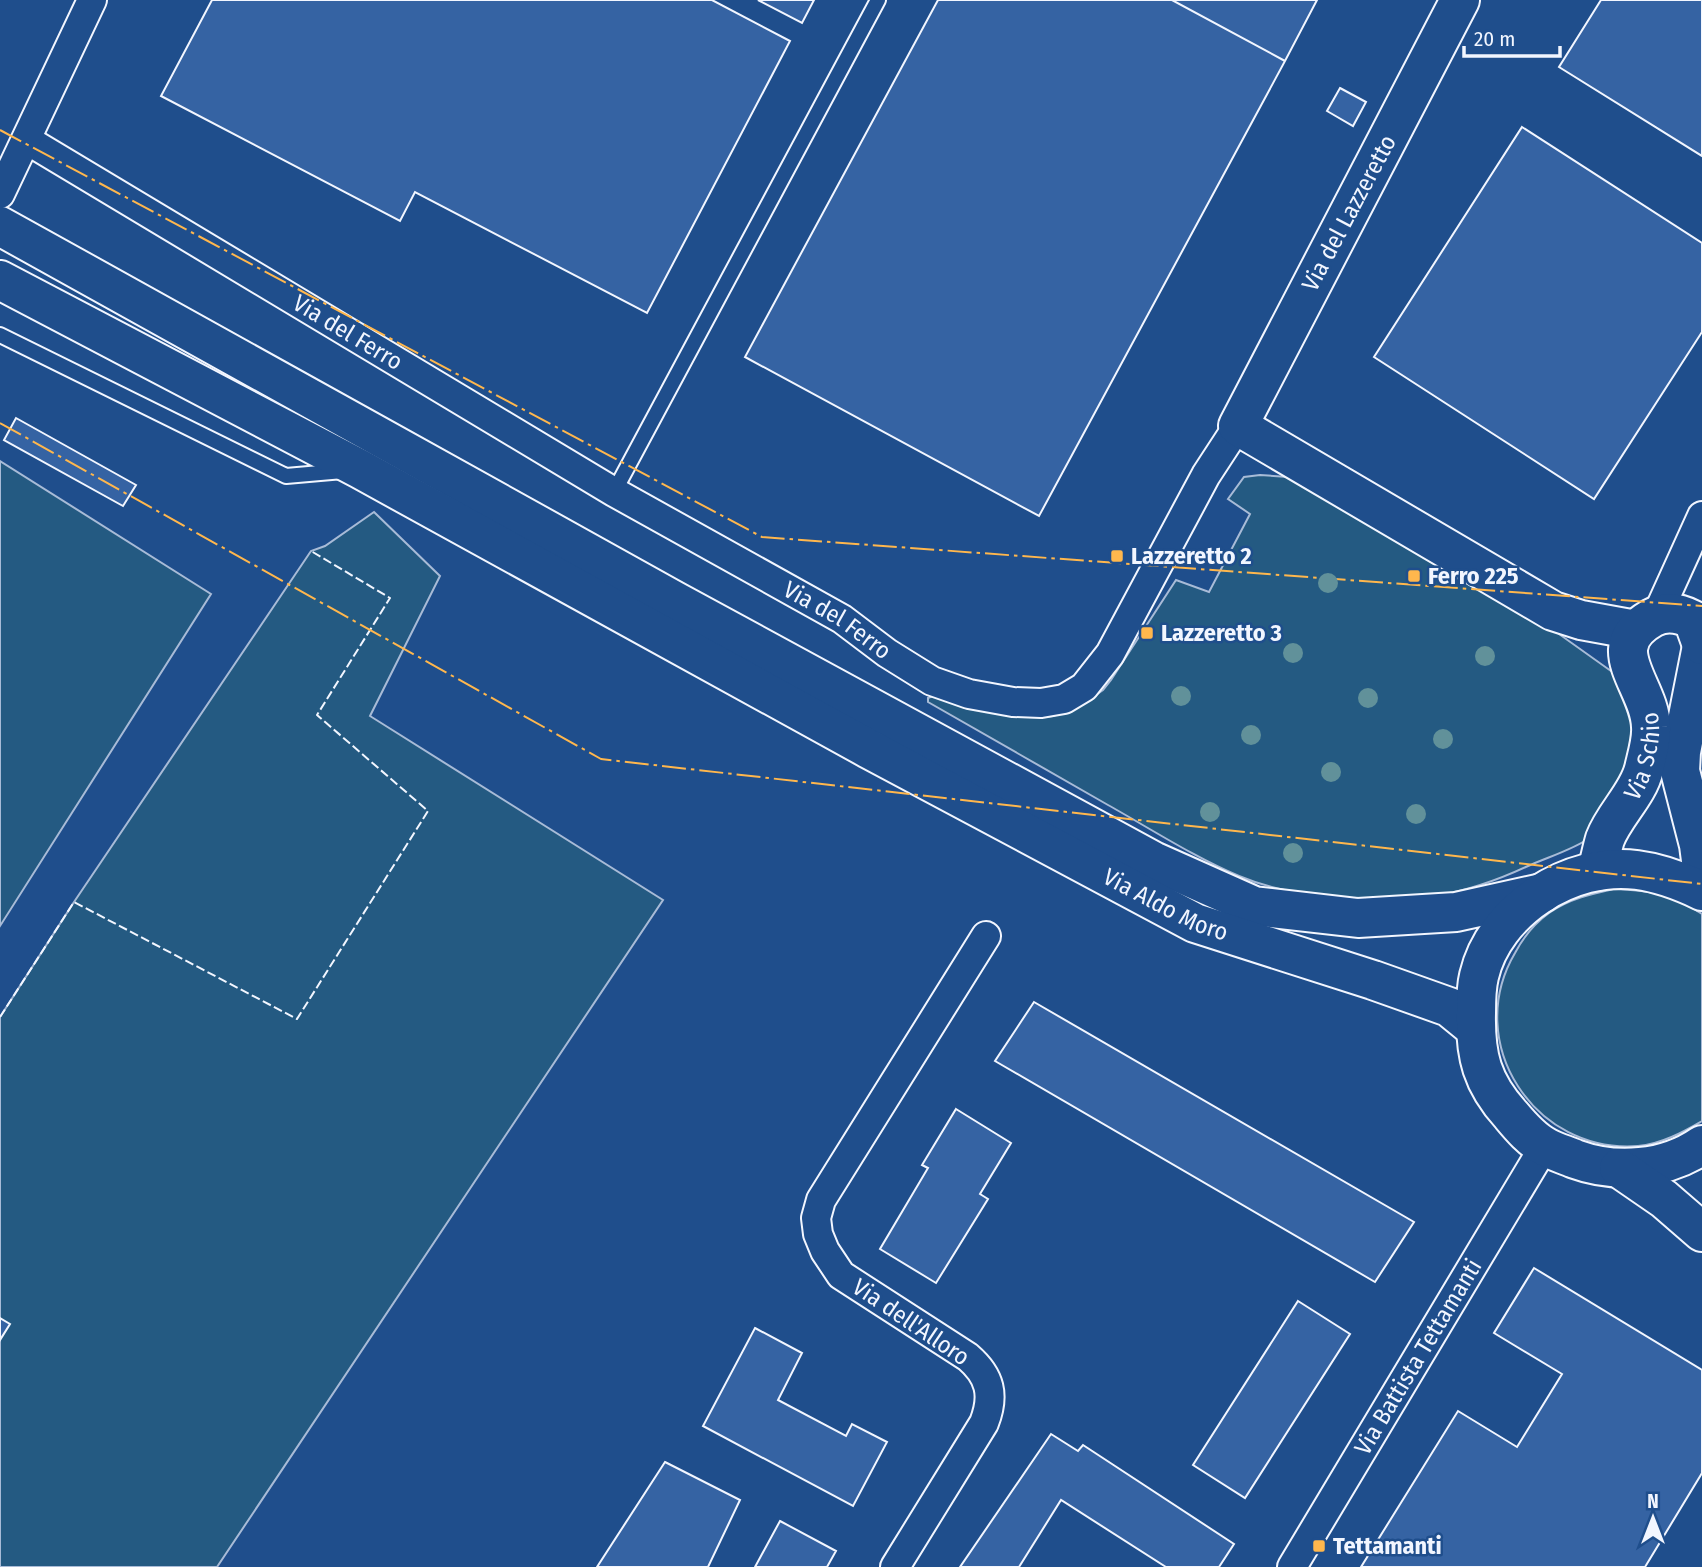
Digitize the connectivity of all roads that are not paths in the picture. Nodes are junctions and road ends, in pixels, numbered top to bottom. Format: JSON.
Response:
{"nodes":[{"id":1,"x":92,"y":0,"type":"edge"},
{"id":2,"x":878,"y":0,"type":"edge"},
{"id":3,"x":1460,"y":0,"type":"edge"},
{"id":4,"x":27,"y":140,"type":"junction"},
{"id":5,"x":0,"y":194,"type":"edge"},
{"id":6,"x":0,"y":226,"type":"edge"},
{"id":7,"x":2,"y":286,"type":"edge"},
{"id":8,"x":0,"y":335,"type":"edge"},
{"id":9,"x":1238,"y":426,"type":"junction"},
{"id":10,"x":360,"y":469,"type":"junction"},
{"id":11,"x":614,"y":492,"type":"junction"},
{"id":12,"x":1702,"y":516,"type":"edge"},
{"id":13,"x":1553,"y":611,"type":"junction"},
{"id":14,"x":1647,"y":622,"type":"junction"},
{"id":15,"x":1701,"y":635,"type":"edge"},
{"id":16,"x":1637,"y":680,"type":"junction"},
{"id":17,"x":1698,"y":689,"type":"edge"},
{"id":18,"x":1702,"y":868,"type":"edge"},
{"id":19,"x":1597,"y":871,"type":"junction"},
{"id":20,"x":1702,"y":891,"type":"edge"},
{"id":21,"x":1542,"y":892,"type":"junction"},
{"id":22,"x":986,"y":936,"type":"dead end"},
{"id":23,"x":1476,"y":1029,"type":"junction"},
{"id":24,"x":1702,"y":1145,"type":"edge"},
{"id":25,"x":1544,"y":1147,"type":"junction"},
{"id":26,"x":1619,"y":1168,"type":"junction"},
{"id":27,"x":1702,"y":1232,"type":"edge"},
{"id":28,"x":895,"y":1567,"type":"edge"},
{"id":29,"x":1292,"y":1567,"type":"edge"}],
"edges":[{"from":1,"to":4,"type":"street"},
{"from":2,"to":11,"type":"lane"},
{"from":3,"to":9,"type":"main road","name":"Via del Lazzeretto"},
{"from":4,"to":5,"type":"street"},
{"from":4,"to":11,"type":"street","name":"Via del Ferro"},
{"from":6,"to":21,"type":"main road","name":"Via Aldo Moro"},
{"from":7,"to":10,"type":"main road"},
{"from":8,"to":10,"type":"lane"},
{"from":9,"to":11,"type":"street","name":"Via del Ferro"},
{"from":9,"to":13,"type":"main road"},
{"from":10,"to":23,"type":"main road","name":"Via Aldo Moro"},
{"from":12,"to":14,"type":"street"},
{"from":13,"to":14,"type":"main road"},
{"from":13,"to":16,"type":"main road"},
{"from":14,"to":15,"type":"main road","name":"Via Schio"},
{"from":14,"to":16,"type":"main road","name":"Via Schio"},
{"from":15,"to":17,"type":"main road","name":"Via Schio"},
{"from":16,"to":19,"type":"main road","name":"Via Schio"},
{"from":17,"to":18,"type":"main road","name":"Via Schio"},
{"from":19,"to":20,"type":"main road","name":"Via Aldo Moro"},
{"from":19,"to":21,"type":"main road","name":"Via Aldo Moro"},
{"from":21,"to":23,"type":"main road","name":"Via Aldo Moro"},
{"from":22,"to":28,"type":"street","name":"Via dell'Alloro"},
{"from":23,"to":25,"type":"main road","name":"Via Aldo Moro"},
{"from":24,"to":26,"type":"main road","name":"Via Aldo Moro"},
{"from":25,"to":26,"type":"main road","name":"Via Aldo Moro"},
{"from":25,"to":29,"type":"street","name":"Via Battista Tettamanti"},
{"from":26,"to":27,"type":"main road","name":"Via Aldo Moro"}]}
